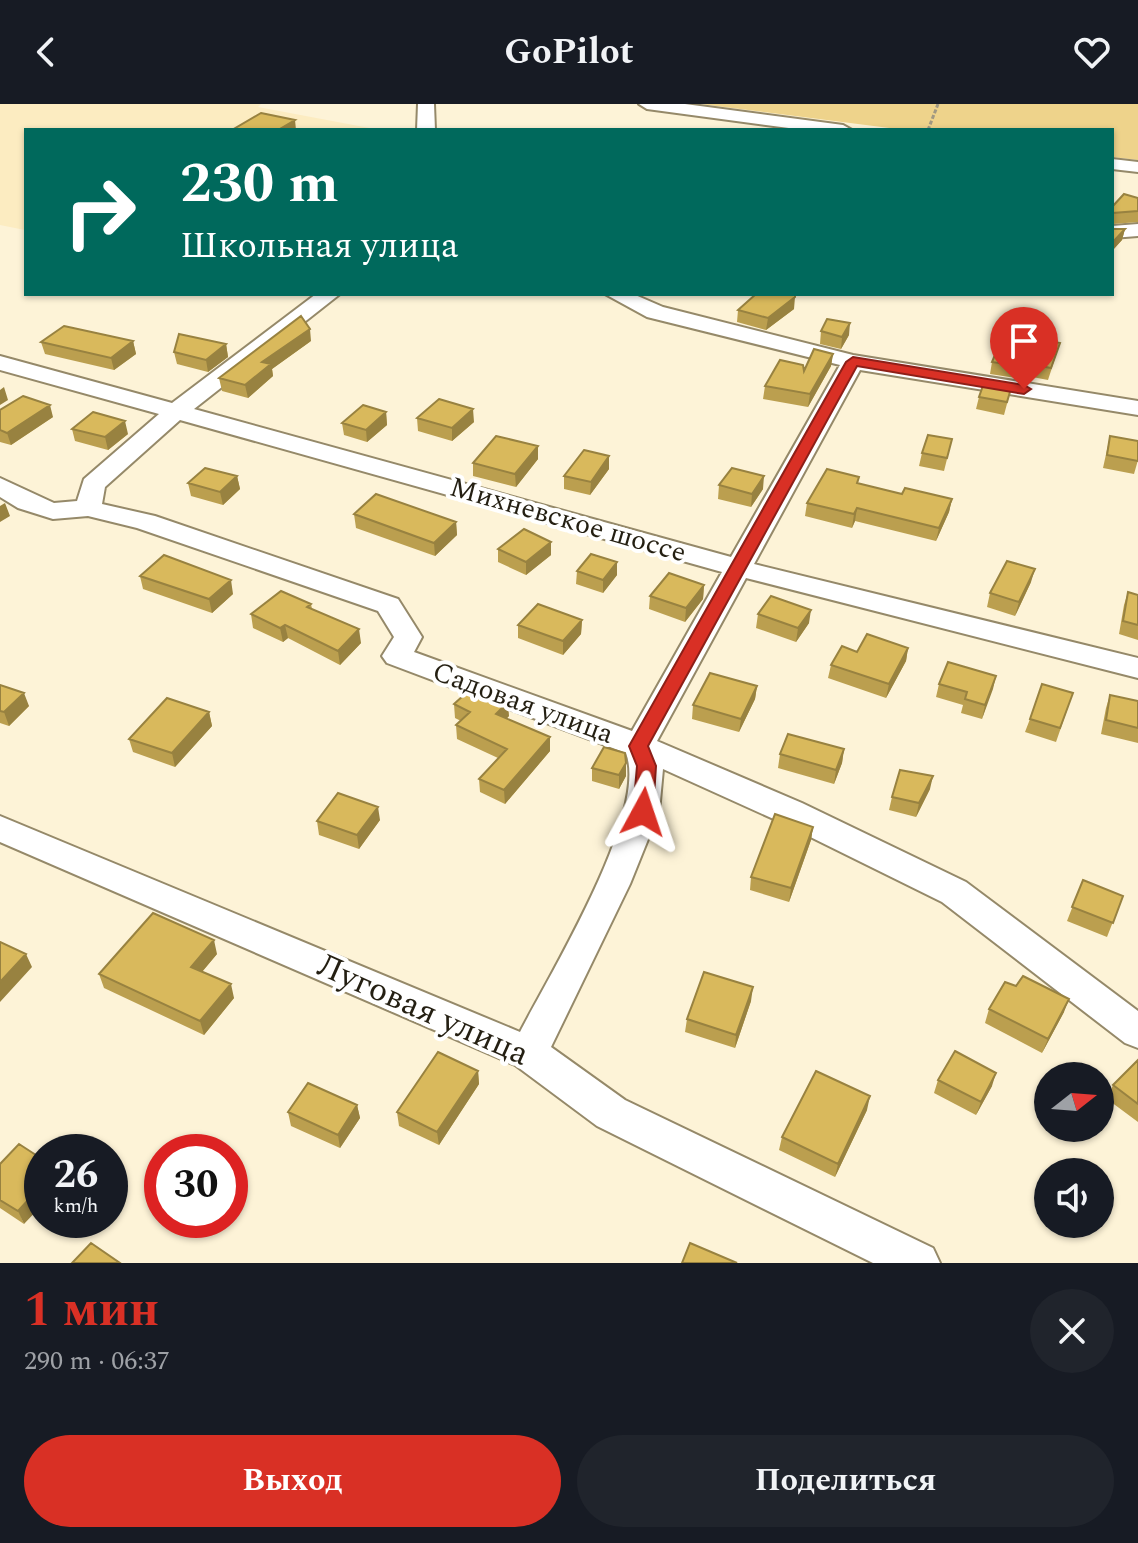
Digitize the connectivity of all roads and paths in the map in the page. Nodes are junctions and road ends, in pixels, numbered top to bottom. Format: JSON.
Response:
{"nodes":[{"id":1,"x":426,"y":104,"type":"edge"},
{"id":2,"x":647,"y":104,"type":"edge"},
{"id":3,"x":938,"y":104,"type":"edge"},
{"id":4,"x":426,"y":128,"type":"edge"},
{"id":5,"x":828,"y":128,"type":"edge"},
{"id":6,"x":929,"y":128,"type":"edge"},
{"id":7,"x":1114,"y":164,"type":"edge"},
{"id":8,"x":1138,"y":167,"type":"edge"},
{"id":9,"x":1138,"y":230,"type":"edge"},
{"id":10,"x":1114,"y":232,"type":"edge"},
{"id":11,"x":326,"y":296,"type":"edge"},
{"id":12,"x":623,"y":296,"type":"edge"},
{"id":13,"x":853,"y":362,"type":"junction"},
{"id":14,"x":0,"y":363,"type":"edge"},
{"id":15,"x":1138,"y":408,"type":"edge"},
{"id":16,"x":177,"y":411,"type":"junction"},
{"id":17,"x":0,"y":486,"type":"edge"},
{"id":18,"x":88,"y":508,"type":"junction"},
{"id":19,"x":738,"y":568,"type":"junction"},
{"id":20,"x":1138,"y":668,"type":"edge"},
{"id":21,"x":639,"y":746,"type":"junction"},
{"id":22,"x":0,"y":828,"type":"edge"},
{"id":23,"x":1138,"y":1032,"type":"edge"},
{"id":24,"x":529,"y":1053,"type":"junction"},
{"id":25,"x":918,"y":1263,"type":"edge"}],
"edges":[{"from":1,"to":4,"type":"street"},
{"from":2,"to":5,"type":"street"},
{"from":3,"to":6,"type":"path"},
{"from":7,"to":8,"type":"street"},
{"from":9,"to":10,"type":"street"},
{"from":11,"to":16,"type":"street"},
{"from":12,"to":13,"type":"street"},
{"from":13,"to":15,"type":"street"},
{"from":13,"to":19,"type":"street"},
{"from":14,"to":16,"type":"street","name":"Михневское шоссе"},
{"from":16,"to":18,"type":"street"},
{"from":16,"to":19,"type":"street","name":"Михневское шоссе"},
{"from":17,"to":18,"type":"street"},
{"from":18,"to":21,"type":"street","name":"Садовая улица"},
{"from":19,"to":20,"type":"street","name":"Михневское шоссе"},
{"from":19,"to":21,"type":"street"},
{"from":21,"to":23,"type":"street","name":"Садовая улица"},
{"from":21,"to":24,"type":"street"},
{"from":22,"to":24,"type":"street","name":"Луговая улица"},
{"from":24,"to":25,"type":"street","name":"Луговая улица"}]}
